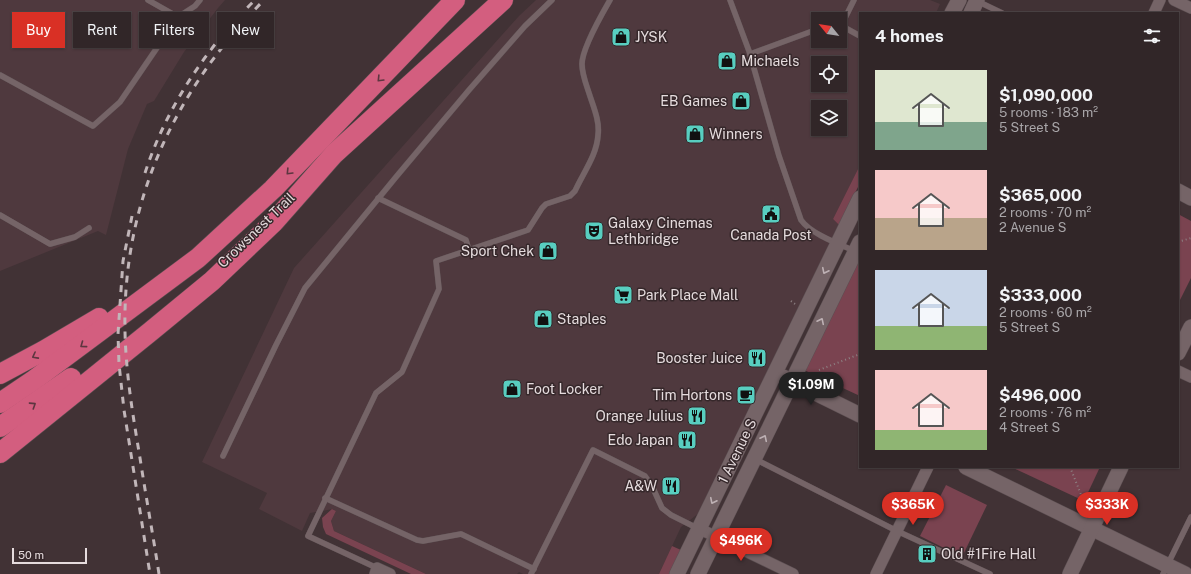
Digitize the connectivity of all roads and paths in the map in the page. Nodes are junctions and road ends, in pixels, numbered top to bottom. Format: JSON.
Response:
{"nodes":[{"id":1,"x":148,"y":0,"type":"edge"},
{"id":2,"x":200,"y":0,"type":"edge"},
{"id":3,"x":451,"y":0,"type":"edge"},
{"id":4,"x":455,"y":0,"type":"edge"},
{"id":5,"x":483,"y":0,"type":"edge"},
{"id":6,"x":503,"y":0,"type":"edge"},
{"id":7,"x":552,"y":0,"type":"edge"},
{"id":8,"x":610,"y":0,"type":"edge"},
{"id":9,"x":730,"y":0,"type":"edge"},
{"id":10,"x":854,"y":0,"type":"edge"},
{"id":11,"x":959,"y":0,"type":"edge"},
{"id":12,"x":1160,"y":0,"type":"edge"},
{"id":13,"x":1174,"y":0,"type":"edge"},
{"id":14,"x":975,"y":3,"type":"edge"},
{"id":15,"x":1191,"y":8,"type":"edge"},
{"id":16,"x":169,"y":12,"type":"edge"},
{"id":17,"x":186,"y":12,"type":"edge"},
{"id":18,"x":847,"y":12,"type":"edge"},
{"id":19,"x":953,"y":12,"type":"edge"},
{"id":20,"x":999,"y":12,"type":"edge"},
{"id":21,"x":1154,"y":12,"type":"edge"},
{"id":22,"x":847,"y":29,"type":"edge"},
{"id":23,"x":811,"y":32,"type":"edge"},
{"id":24,"x":859,"y":35,"type":"edge"},
{"id":25,"x":157,"y":48,"type":"edge"},
{"id":26,"x":750,"y":54,"type":"junction"},
{"id":27,"x":401,"y":57,"type":"junction"},
{"id":28,"x":0,"y":75,"type":"edge"},
{"id":29,"x":334,"y":154,"type":"junction"},
{"id":30,"x":273,"y":189,"type":"junction"},
{"id":31,"x":1179,"y":192,"type":"edge"},
{"id":32,"x":378,"y":198,"type":"junction"},
{"id":33,"x":1191,"y":198,"type":"edge"},
{"id":34,"x":859,"y":200,"type":"edge"},
{"id":35,"x":0,"y":215,"type":"edge"},
{"id":36,"x":89,"y":228,"type":"dead end"},
{"id":37,"x":1191,"y":238,"type":"edge"},
{"id":38,"x":1179,"y":242,"type":"edge"},
{"id":39,"x":838,"y":243,"type":"junction"},
{"id":40,"x":858,"y":247,"type":"edge"},
{"id":41,"x":469,"y":250,"type":"junction"},
{"id":42,"x":1191,"y":327,"type":"edge"},
{"id":43,"x":1179,"y":351,"type":"edge"},
{"id":44,"x":859,"y":354,"type":"edge"},
{"id":45,"x":819,"y":370,"type":"dead end"},
{"id":46,"x":1179,"y":371,"type":"edge"},
{"id":47,"x":0,"y":374,"type":"edge"},
{"id":48,"x":775,"y":374,"type":"junction"},
{"id":49,"x":1191,"y":377,"type":"edge"},
{"id":50,"x":791,"y":382,"type":"junction"},
{"id":51,"x":0,"y":403,"type":"edge"},
{"id":52,"x":859,"y":415,"type":"edge"},
{"id":53,"x":0,"y":426,"type":"edge"},
{"id":54,"x":0,"y":453,"type":"edge"},
{"id":55,"x":223,"y":456,"type":"dead end"},
{"id":56,"x":754,"y":458,"type":"junction"},
{"id":57,"x":928,"y":468,"type":"edge"},
{"id":58,"x":968,"y":468,"type":"edge"},
{"id":59,"x":1070,"y":468,"type":"edge"},
{"id":60,"x":1121,"y":468,"type":"edge"},
{"id":61,"x":1082,"y":497,"type":"dead end"},
{"id":62,"x":325,"y":498,"type":"junction"},
{"id":63,"x":1191,"y":518,"type":"edge"},
{"id":64,"x":1091,"y":528,"type":"junction"},
{"id":65,"x":700,"y":529,"type":"junction"},
{"id":66,"x":897,"y":531,"type":"junction"},
{"id":67,"x":716,"y":537,"type":"junction"},
{"id":68,"x":1165,"y":570,"type":"edge"},
{"id":69,"x":376,"y":571,"type":"edge"},
{"id":70,"x":533,"y":571,"type":"edge"},
{"id":71,"x":390,"y":574,"type":"edge"},
{"id":72,"x":677,"y":574,"type":"edge"},
{"id":73,"x":698,"y":574,"type":"edge"},
{"id":74,"x":793,"y":574,"type":"edge"},
{"id":75,"x":876,"y":574,"type":"edge"},
{"id":76,"x":990,"y":574,"type":"edge"},
{"id":77,"x":1070,"y":574,"type":"edge"},
{"id":78,"x":1185,"y":574,"type":"edge"}],
"edges":[{"from":1,"to":16,"type":"lane"},
{"from":2,"to":17,"type":"lane"},
{"from":3,"to":27,"type":"highway"},
{"from":4,"to":27,"type":"highway","name":"Crowsnest Trail"},
{"from":5,"to":29,"type":"highway","name":"Crowsnest Trail"},
{"from":6,"to":29,"type":"highway"},
{"from":7,"to":32,"type":"lane"},
{"from":8,"to":41,"type":"lane"},
{"from":9,"to":26,"type":"lane"},
{"from":10,"to":18,"type":"lane"},
{"from":11,"to":19,"type":"street"},
{"from":12,"to":21,"type":"street"},
{"from":13,"to":15,"type":"street"},
{"from":14,"to":20,"type":"lane"},
{"from":22,"to":24,"type":"lane"},
{"from":23,"to":26,"type":"lane"},
{"from":25,"to":28,"type":"lane"},
{"from":26,"to":39,"type":"lane"},
{"from":27,"to":30,"type":"highway","name":"Crowsnest Trail","one_way":true},
{"from":53,"to":29,"type":"highway","name":"Crowsnest Trail","one_way":true},
{"from":29,"to":54,"type":"highway"},
{"from":30,"to":47,"type":"highway","one_way":true},
{"from":30,"to":51,"type":"highway","name":"Crowsnest Trail","one_way":true},
{"from":31,"to":33,"type":"street"},
{"from":32,"to":41,"type":"lane"},
{"from":32,"to":55,"type":"lane"},
{"from":34,"to":39,"type":"street","name":"1 Avenue S"},
{"from":35,"to":36,"type":"lane"},
{"from":37,"to":38,"type":"path"},
{"from":39,"to":40,"type":"lane"},
{"from":39,"to":48,"type":"street","name":"1 Avenue S","one_way":true},
{"from":50,"to":40,"type":"street","name":"1 Avenue S","one_way":true},
{"from":41,"to":62,"type":"lane"},
{"from":42,"to":43,"type":"street"},
{"from":44,"to":45,"type":"path"},
{"from":46,"to":49,"type":"street"},
{"from":48,"to":50,"type":"street"},
{"from":48,"to":65,"type":"street","name":"1 Avenue S","one_way":true},
{"from":50,"to":52,"type":"street"},
{"from":56,"to":50,"type":"street","name":"1 Avenue S","one_way":true},
{"from":56,"to":66,"type":"lane"},
{"from":56,"to":67,"type":"street","name":"1 Avenue S"},
{"from":57,"to":66,"type":"street"},
{"from":58,"to":64,"type":"street"},
{"from":59,"to":61,"type":"path"},
{"from":60,"to":64,"type":"street"},
{"from":62,"to":69,"type":"lane"},
{"from":62,"to":70,"type":"lane"},
{"from":63,"to":68,"type":"lane"},
{"from":64,"to":68,"type":"street"},
{"from":64,"to":77,"type":"street"},
{"from":65,"to":67,"type":"street"},
{"from":65,"to":70,"type":"lane"},
{"from":65,"to":72,"type":"street","name":"1 Avenue S"},
{"from":66,"to":75,"type":"street"},
{"from":66,"to":76,"type":"lane"},
{"from":67,"to":73,"type":"street","name":"1 Avenue S"},
{"from":67,"to":74,"type":"street"},
{"from":68,"to":78,"type":"street"},
{"from":69,"to":71,"type":"street"}]}
